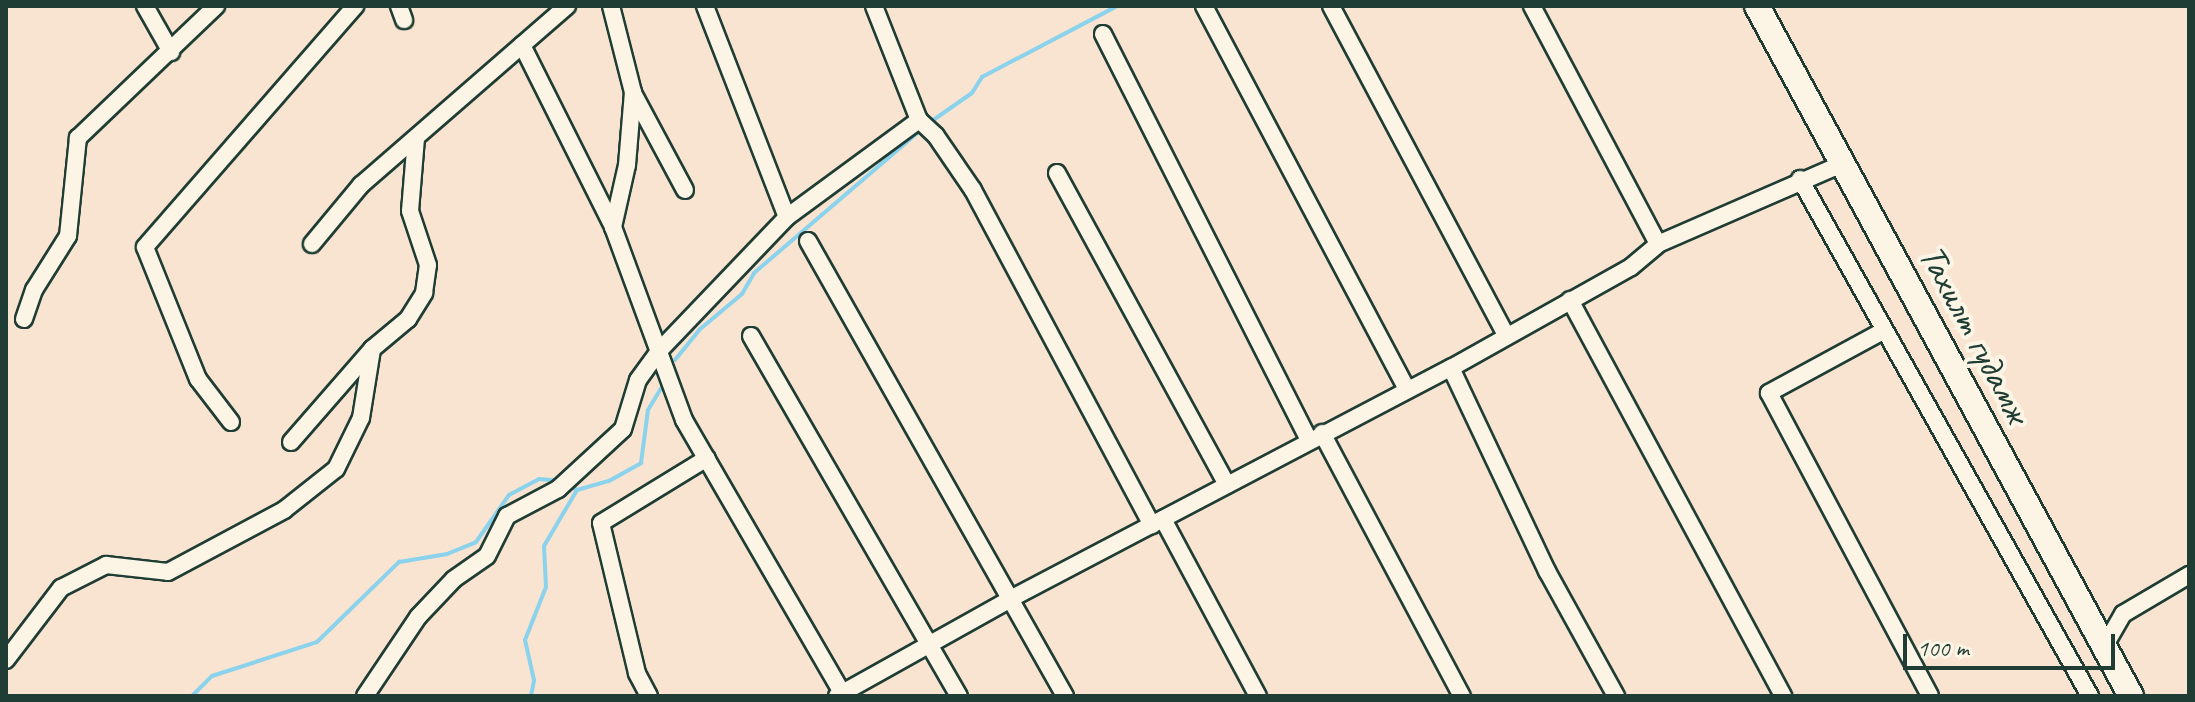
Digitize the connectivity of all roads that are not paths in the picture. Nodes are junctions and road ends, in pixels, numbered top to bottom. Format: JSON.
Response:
{"nodes":[{"id":1,"x":145,"y":6,"type":"edge"},
{"id":2,"x":216,"y":6,"type":"edge"},
{"id":3,"x":355,"y":6,"type":"edge"},
{"id":4,"x":567,"y":6,"type":"edge"},
{"id":5,"x":611,"y":6,"type":"edge"},
{"id":6,"x":705,"y":6,"type":"edge"},
{"id":7,"x":1204,"y":6,"type":"edge"},
{"id":8,"x":1331,"y":6,"type":"edge"},
{"id":9,"x":1532,"y":6,"type":"edge"},
{"id":10,"x":1757,"y":6,"type":"edge"},
{"id":11,"x":879,"y":8,"type":"edge"},
{"id":12,"x":1103,"y":34,"type":"dead end"},
{"id":13,"x":522,"y":45,"type":"junction"},
{"id":14,"x":171,"y":52,"type":"junction"},
{"id":15,"x":633,"y":92,"type":"junction"},
{"id":16,"x":919,"y":120,"type":"junction"},
{"id":17,"x":416,"y":138,"type":"junction"},
{"id":18,"x":1842,"y":164,"type":"junction"},
{"id":19,"x":1057,"y":173,"type":"dead end"},
{"id":20,"x":1800,"y":179,"type":"junction"},
{"id":21,"x":685,"y":190,"type":"dead end"},
{"id":22,"x":787,"y":217,"type":"junction"},
{"id":23,"x":613,"y":227,"type":"junction"},
{"id":24,"x":808,"y":241,"type":"dead end"},
{"id":25,"x":312,"y":244,"type":"dead end"},
{"id":26,"x":1658,"y":244,"type":"junction"},
{"id":27,"x":1570,"y":300,"type":"junction"},
{"id":28,"x":24,"y":319,"type":"dead end"},
{"id":29,"x":1883,"y":331,"type":"junction"},
{"id":30,"x":1506,"y":335,"type":"junction"},
{"id":31,"x":751,"y":336,"type":"dead end"},
{"id":32,"x":372,"y":349,"type":"junction"},
{"id":33,"x":659,"y":351,"type":"junction"},
{"id":34,"x":1451,"y":368,"type":"junction"},
{"id":35,"x":1406,"y":388,"type":"junction"},
{"id":36,"x":231,"y":422,"type":"dead end"},
{"id":37,"x":1315,"y":437,"type":"junction"},
{"id":38,"x":291,"y":442,"type":"dead end"},
{"id":39,"x":707,"y":458,"type":"junction"},
{"id":40,"x":1227,"y":485,"type":"junction"},
{"id":41,"x":1157,"y":522,"type":"junction"},
{"id":42,"x":2189,"y":575,"type":"edge"},
{"id":43,"x":1012,"y":598,"type":"junction"},
{"id":44,"x":931,"y":643,"type":"junction"},
{"id":45,"x":2104,"y":647,"type":"junction"},
{"id":46,"x":6,"y":660,"type":"edge"},
{"id":47,"x":841,"y":695,"type":"edge"},
{"id":48,"x":365,"y":696,"type":"edge"},
{"id":49,"x":649,"y":696,"type":"edge"},
{"id":50,"x":959,"y":696,"type":"edge"},
{"id":51,"x":1065,"y":696,"type":"edge"},
{"id":52,"x":1258,"y":696,"type":"edge"},
{"id":53,"x":1462,"y":696,"type":"edge"},
{"id":54,"x":1616,"y":696,"type":"edge"},
{"id":55,"x":1783,"y":696,"type":"edge"},
{"id":56,"x":1930,"y":696,"type":"edge"},
{"id":57,"x":2090,"y":696,"type":"edge"},
{"id":58,"x":2131,"y":696,"type":"edge"}],
"edges":[{"from":1,"to":14,"type":"street"},
{"from":2,"to":14,"type":"street"},
{"from":3,"to":36,"type":"street"},
{"from":4,"to":13,"type":"street"},
{"from":5,"to":15,"type":"street"},
{"from":6,"to":22,"type":"street"},
{"from":7,"to":35,"type":"street"},
{"from":8,"to":30,"type":"street"},
{"from":9,"to":26,"type":"street"},
{"from":10,"to":18,"type":"main road","name":"Тахилт гудамж"},
{"from":11,"to":16,"type":"street"},
{"from":12,"to":37,"type":"street"},
{"from":13,"to":17,"type":"street"},
{"from":13,"to":23,"type":"street"},
{"from":14,"to":28,"type":"street"},
{"from":15,"to":21,"type":"street"},
{"from":15,"to":23,"type":"street"},
{"from":16,"to":22,"type":"street"},
{"from":16,"to":41,"type":"street"},
{"from":17,"to":25,"type":"street"},
{"from":17,"to":32,"type":"street"},
{"from":18,"to":20,"type":"street"},
{"from":18,"to":45,"type":"main road","name":"Тахилт гудамж"},
{"from":19,"to":40,"type":"street"},
{"from":20,"to":26,"type":"street"},
{"from":20,"to":29,"type":"street"},
{"from":22,"to":33,"type":"street"},
{"from":23,"to":33,"type":"street"},
{"from":24,"to":43,"type":"street"},
{"from":26,"to":27,"type":"street"},
{"from":27,"to":30,"type":"street"},
{"from":27,"to":55,"type":"street"},
{"from":29,"to":56,"type":"street"},
{"from":29,"to":57,"type":"street"},
{"from":30,"to":34,"type":"street"},
{"from":31,"to":44,"type":"street"},
{"from":32,"to":38,"type":"street"},
{"from":32,"to":46,"type":"street"},
{"from":33,"to":39,"type":"street"},
{"from":33,"to":48,"type":"street"},
{"from":34,"to":35,"type":"street"},
{"from":34,"to":54,"type":"street"},
{"from":35,"to":37,"type":"street"},
{"from":37,"to":40,"type":"street"},
{"from":37,"to":53,"type":"street"},
{"from":39,"to":47,"type":"street"},
{"from":39,"to":49,"type":"street"},
{"from":40,"to":41,"type":"street"},
{"from":41,"to":43,"type":"street"},
{"from":41,"to":52,"type":"street"},
{"from":42,"to":45,"type":"street"},
{"from":43,"to":44,"type":"street"},
{"from":43,"to":51,"type":"street"},
{"from":44,"to":47,"type":"street"},
{"from":44,"to":50,"type":"street"},
{"from":45,"to":58,"type":"main road","name":"Тахилт гудамж"}]}
